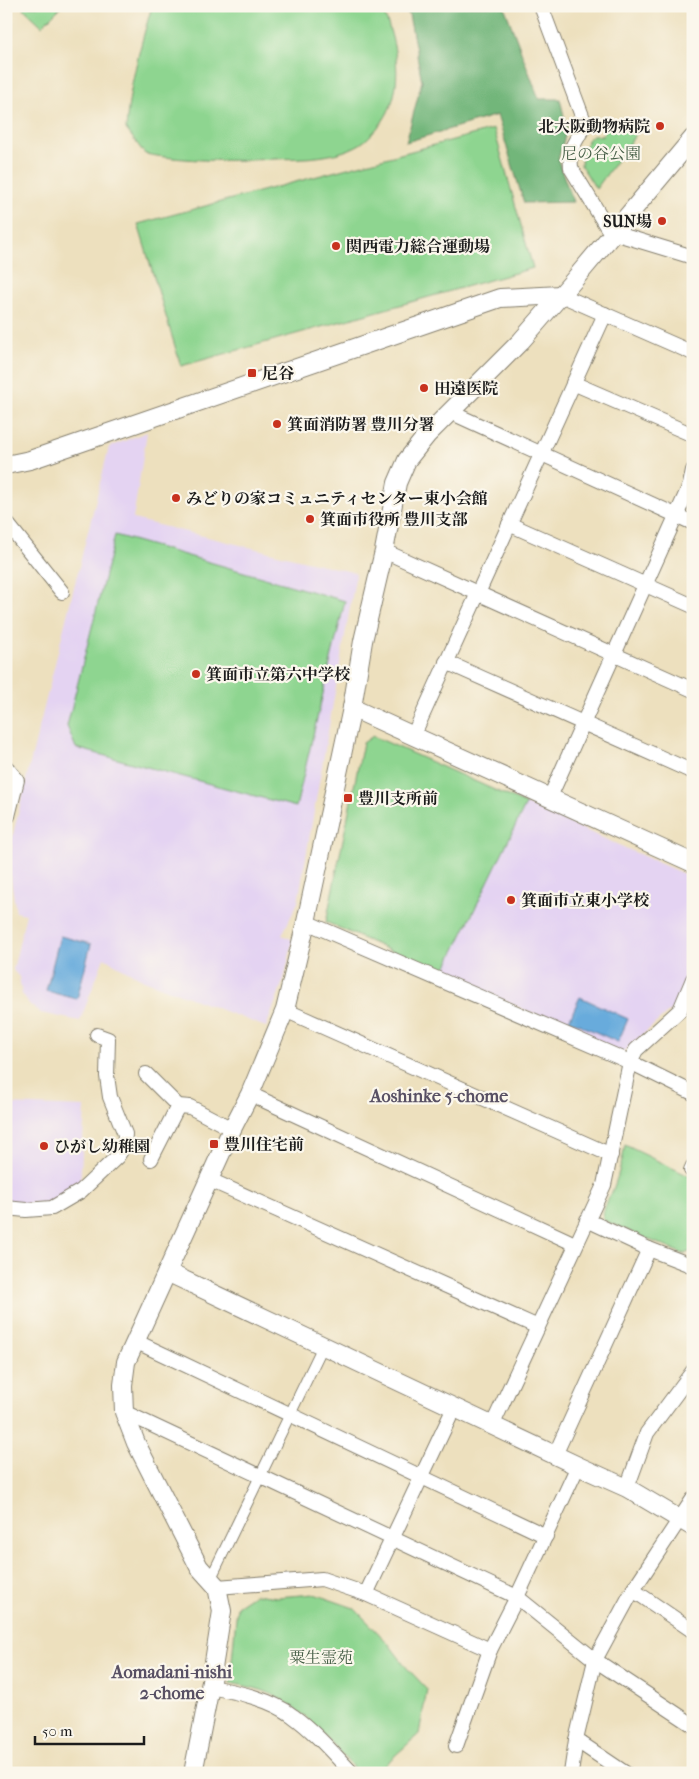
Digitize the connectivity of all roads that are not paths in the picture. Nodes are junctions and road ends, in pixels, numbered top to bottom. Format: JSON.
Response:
{"nodes":[{"id":1,"x":541,"y":6,"type":"edge"},
{"id":2,"x":693,"y":138,"type":"edge"},
{"id":3,"x":614,"y":233,"type":"junction"},
{"id":4,"x":693,"y":257,"type":"edge"},
{"id":5,"x":561,"y":295,"type":"junction"},
{"id":6,"x":605,"y":314,"type":"junction"},
{"id":7,"x":693,"y":353,"type":"edge"},
{"id":8,"x":573,"y":383,"type":"junction"},
{"id":9,"x":450,"y":412,"type":"junction"},
{"id":10,"x":693,"y":435,"type":"edge"},
{"id":11,"x":541,"y":455,"type":"junction"},
{"id":12,"x":6,"y":465,"type":"edge"},
{"id":13,"x":693,"y":470,"type":"edge"},
{"id":14,"x":676,"y":515,"type":"junction"},
{"id":15,"x":6,"y":522,"type":"edge"},
{"id":16,"x":693,"y":523,"type":"edge"},
{"id":17,"x":509,"y":524,"type":"junction"},
{"id":18,"x":384,"y":551,"type":"junction"},
{"id":19,"x":644,"y":584,"type":"junction"},
{"id":20,"x":62,"y":592,"type":"dead end"},
{"id":21,"x":478,"y":593,"type":"junction"},
{"id":22,"x":693,"y":606,"type":"edge"},
{"id":23,"x":614,"y":654,"type":"junction"},
{"id":24,"x":446,"y":662,"type":"junction"},
{"id":25,"x":693,"y":690,"type":"edge"},
{"id":26,"x":352,"y":708,"type":"junction"},
{"id":27,"x":583,"y":724,"type":"junction"},
{"id":28,"x":413,"y":736,"type":"junction"},
{"id":29,"x":6,"y":767,"type":"edge"},
{"id":30,"x":693,"y":772,"type":"edge"},
{"id":31,"x":550,"y":797,"type":"junction"},
{"id":32,"x":6,"y":817,"type":"edge"},
{"id":33,"x":693,"y":863,"type":"edge"},
{"id":34,"x":306,"y":922,"type":"junction"},
{"id":35,"x":693,"y":980,"type":"edge"},
{"id":36,"x":285,"y":1010,"type":"junction"},
{"id":37,"x":97,"y":1035,"type":"dead end"},
{"id":38,"x":630,"y":1062,"type":"junction"},
{"id":39,"x":146,"y":1074,"type":"dead end"},
{"id":40,"x":693,"y":1093,"type":"edge"},
{"id":41,"x":250,"y":1094,"type":"junction"},
{"id":42,"x":178,"y":1106,"type":"junction"},
{"id":43,"x":232,"y":1129,"type":"junction"},
{"id":44,"x":611,"y":1155,"type":"junction"},
{"id":45,"x":151,"y":1158,"type":"dead end"},
{"id":46,"x":210,"y":1180,"type":"junction"},
{"id":47,"x":6,"y":1208,"type":"edge"},
{"id":48,"x":587,"y":1220,"type":"junction"},
{"id":49,"x":575,"y":1244,"type":"junction"},
{"id":50,"x":648,"y":1249,"type":"junction"},
{"id":51,"x":692,"y":1264,"type":"edge"},
{"id":52,"x":167,"y":1272,"type":"junction"},
{"id":53,"x":538,"y":1327,"type":"junction"},
{"id":54,"x":134,"y":1341,"type":"junction"},
{"id":55,"x":323,"y":1346,"type":"junction"},
{"id":56,"x":693,"y":1370,"type":"edge"},
{"id":57,"x":454,"y":1408,"type":"junction"},
{"id":58,"x":124,"y":1412,"type":"junction"},
{"id":59,"x":289,"y":1414,"type":"junction"},
{"id":60,"x":492,"y":1426,"type":"junction"},
{"id":61,"x":555,"y":1456,"type":"junction"},
{"id":62,"x":578,"y":1466,"type":"junction"},
{"id":63,"x":259,"y":1476,"type":"junction"},
{"id":64,"x":421,"y":1477,"type":"junction"},
{"id":65,"x":627,"y":1488,"type":"junction"},
{"id":66,"x":693,"y":1499,"type":"edge"},
{"id":67,"x":686,"y":1523,"type":"edge"},
{"id":68,"x":546,"y":1536,"type":"junction"},
{"id":69,"x":393,"y":1537,"type":"junction"},
{"id":70,"x":214,"y":1583,"type":"junction"},
{"id":71,"x":632,"y":1590,"type":"junction"},
{"id":72,"x":366,"y":1594,"type":"junction"},
{"id":73,"x":517,"y":1597,"type":"junction"},
{"id":74,"x":693,"y":1631,"type":"edge"},
{"id":75,"x":490,"y":1650,"type":"junction"},
{"id":76,"x":596,"y":1660,"type":"junction"},
{"id":77,"x":210,"y":1687,"type":"junction"},
{"id":78,"x":693,"y":1725,"type":"edge"},
{"id":79,"x":576,"y":1740,"type":"junction"},
{"id":80,"x":456,"y":1746,"type":"dead end"},
{"id":81,"x":194,"y":1773,"type":"edge"},
{"id":82,"x":352,"y":1773,"type":"edge"},
{"id":83,"x":571,"y":1773,"type":"edge"},
{"id":84,"x":625,"y":1773,"type":"edge"}],
"edges":[{"from":1,"to":3,"type":"street"},
{"from":2,"to":3,"type":"street"},
{"from":3,"to":4,"type":"street"},
{"from":3,"to":5,"type":"street"},
{"from":5,"to":6,"type":"street"},
{"from":5,"to":9,"type":"street"},
{"from":5,"to":12,"type":"street"},
{"from":6,"to":7,"type":"street"},
{"from":6,"to":8,"type":"street"},
{"from":8,"to":10,"type":"street"},
{"from":8,"to":11,"type":"street"},
{"from":9,"to":11,"type":"street"},
{"from":9,"to":18,"type":"street"},
{"from":11,"to":14,"type":"street"},
{"from":11,"to":17,"type":"street"},
{"from":13,"to":14,"type":"street"},
{"from":14,"to":16,"type":"street"},
{"from":14,"to":19,"type":"street"},
{"from":15,"to":20,"type":"street"},
{"from":17,"to":19,"type":"street"},
{"from":17,"to":21,"type":"street"},
{"from":18,"to":21,"type":"street"},
{"from":18,"to":26,"type":"street"},
{"from":19,"to":22,"type":"street"},
{"from":19,"to":23,"type":"street"},
{"from":21,"to":23,"type":"street"},
{"from":21,"to":24,"type":"street"},
{"from":23,"to":25,"type":"street"},
{"from":23,"to":27,"type":"street"},
{"from":24,"to":27,"type":"street"},
{"from":24,"to":28,"type":"street"},
{"from":26,"to":28,"type":"street"},
{"from":26,"to":34,"type":"street"},
{"from":27,"to":30,"type":"street"},
{"from":27,"to":31,"type":"street"},
{"from":28,"to":31,"type":"street"},
{"from":29,"to":32,"type":"street"},
{"from":31,"to":33,"type":"street"},
{"from":34,"to":36,"type":"street"},
{"from":34,"to":38,"type":"street"},
{"from":35,"to":38,"type":"street"},
{"from":36,"to":41,"type":"street"},
{"from":36,"to":44,"type":"street"},
{"from":37,"to":47,"type":"street"},
{"from":38,"to":40,"type":"street"},
{"from":38,"to":44,"type":"street"},
{"from":39,"to":42,"type":"street"},
{"from":41,"to":43,"type":"street"},
{"from":41,"to":49,"type":"street"},
{"from":42,"to":43,"type":"street"},
{"from":42,"to":45,"type":"street"},
{"from":43,"to":46,"type":"street"},
{"from":44,"to":48,"type":"street"},
{"from":46,"to":52,"type":"street"},
{"from":46,"to":53,"type":"street"},
{"from":48,"to":49,"type":"street"},
{"from":48,"to":50,"type":"street"},
{"from":49,"to":53,"type":"street"},
{"from":50,"to":51,"type":"street"},
{"from":50,"to":61,"type":"street"},
{"from":52,"to":54,"type":"street"},
{"from":52,"to":55,"type":"street"},
{"from":53,"to":60,"type":"street"},
{"from":54,"to":58,"type":"street"},
{"from":54,"to":59,"type":"street"},
{"from":55,"to":57,"type":"street"},
{"from":55,"to":59,"type":"street"},
{"from":56,"to":65,"type":"street"},
{"from":57,"to":60,"type":"street"},
{"from":57,"to":64,"type":"street"},
{"from":58,"to":63,"type":"street"},
{"from":58,"to":70,"type":"street"},
{"from":59,"to":63,"type":"street"},
{"from":59,"to":64,"type":"street"},
{"from":60,"to":61,"type":"street"},
{"from":61,"to":62,"type":"street"},
{"from":62,"to":65,"type":"street"},
{"from":62,"to":68,"type":"street"},
{"from":63,"to":69,"type":"street"},
{"from":63,"to":70,"type":"street"},
{"from":64,"to":68,"type":"street"},
{"from":64,"to":69,"type":"street"},
{"from":65,"to":67,"type":"street"},
{"from":66,"to":67,"type":"street"},
{"from":67,"to":71,"type":"street"},
{"from":68,"to":73,"type":"street"},
{"from":69,"to":72,"type":"street"},
{"from":69,"to":73,"type":"street"},
{"from":70,"to":72,"type":"street"},
{"from":70,"to":77,"type":"street"},
{"from":71,"to":74,"type":"street"},
{"from":71,"to":76,"type":"street"},
{"from":72,"to":75,"type":"street"},
{"from":73,"to":75,"type":"street"},
{"from":73,"to":76,"type":"street"},
{"from":75,"to":80,"type":"street"},
{"from":76,"to":78,"type":"street"},
{"from":76,"to":79,"type":"street"},
{"from":77,"to":81,"type":"street"},
{"from":77,"to":82,"type":"street"},
{"from":79,"to":83,"type":"street"},
{"from":79,"to":84,"type":"street"}]}
